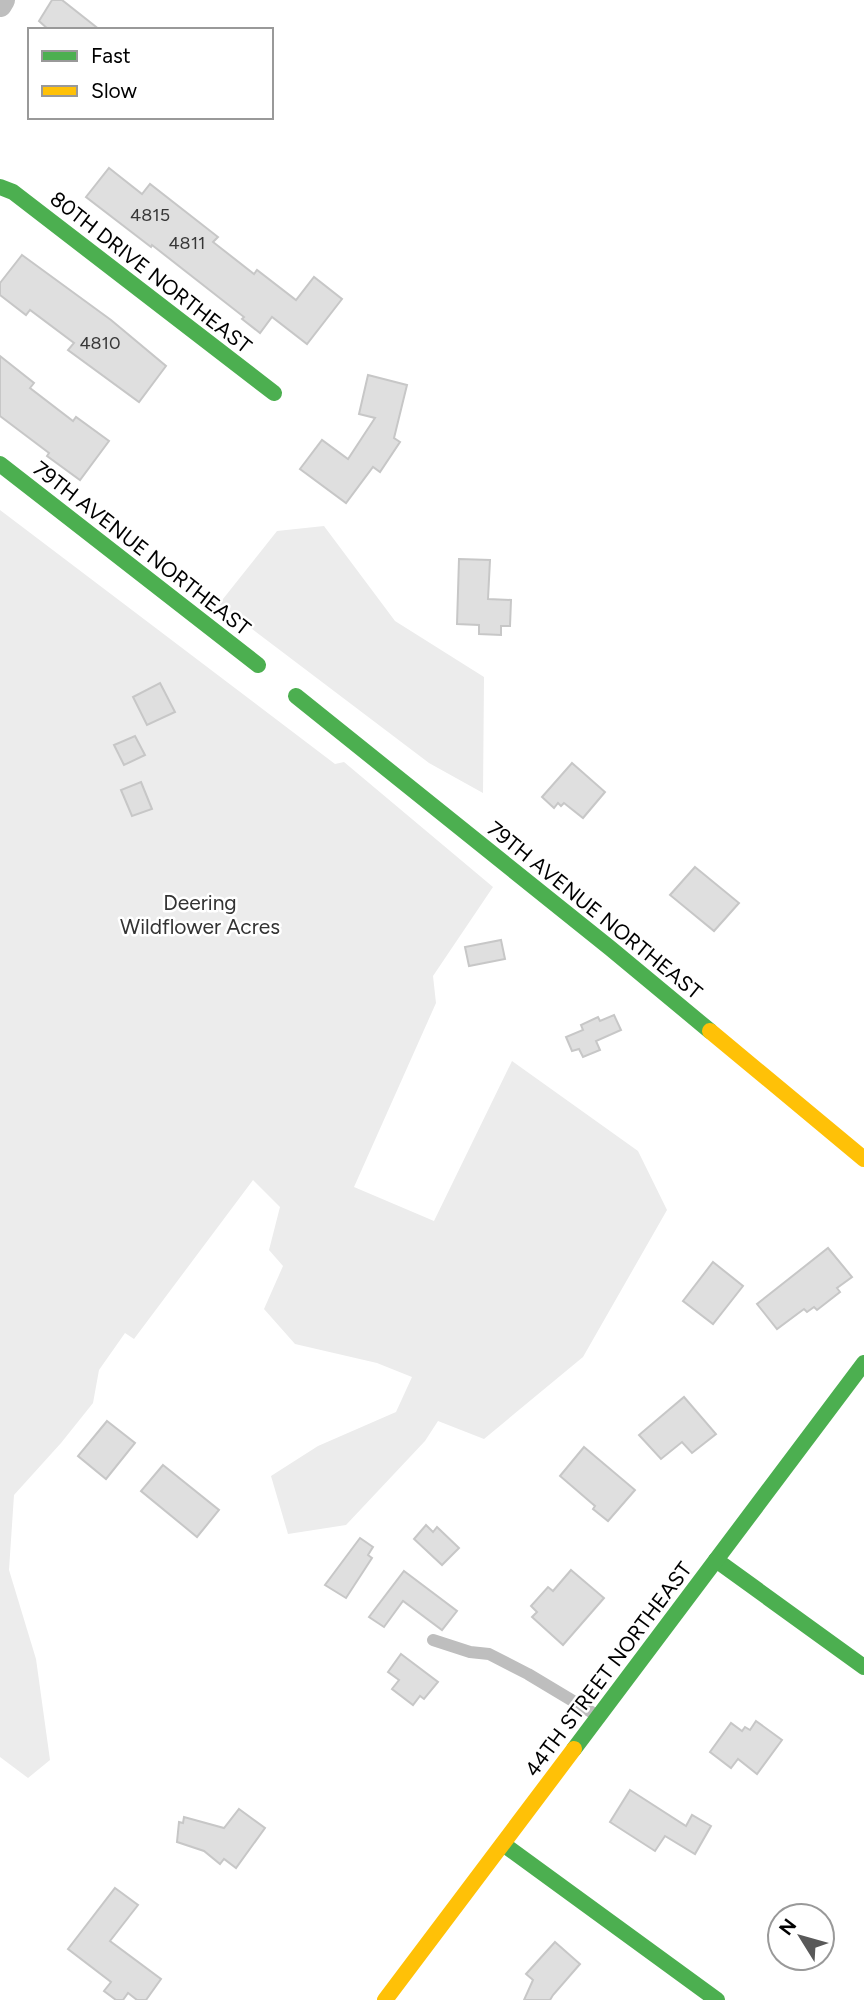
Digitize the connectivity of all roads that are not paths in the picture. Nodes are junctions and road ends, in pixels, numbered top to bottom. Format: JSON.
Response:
{"nodes":[{"id":1,"x":3,"y":0,"type":"edge"},
{"id":2,"x":0,"y":5,"type":"edge"},
{"id":3,"x":0,"y":187,"type":"edge"},
{"id":4,"x":274,"y":393,"type":"dead end"},
{"id":5,"x":0,"y":464,"type":"edge"},
{"id":6,"x":258,"y":665,"type":"dead end"},
{"id":7,"x":296,"y":696,"type":"dead end"},
{"id":8,"x":864,"y":1159,"type":"edge"},
{"id":9,"x":864,"y":1363,"type":"edge"},
{"id":10,"x":716,"y":1560,"type":"junction"},
{"id":11,"x":433,"y":1640,"type":"dead end"},
{"id":12,"x":864,"y":1667,"type":"edge"},
{"id":13,"x":599,"y":1716,"type":"junction"},
{"id":14,"x":503,"y":1844,"type":"junction"},
{"id":15,"x":385,"y":2000,"type":"edge"},
{"id":16,"x":717,"y":2000,"type":"edge"}],
"edges":[{"from":1,"to":2,"type":"street"},
{"from":3,"to":4,"type":"street","name":"80TH DRIVE NORTHEAST"},
{"from":5,"to":6,"type":"street","name":"79TH AVENUE NORTHEAST"},
{"from":7,"to":8,"type":"street","name":"79TH AVENUE NORTHEAST"},
{"from":9,"to":10,"type":"street","name":"44TH STREET NORTHEAST"},
{"from":10,"to":12,"type":"street"},
{"from":10,"to":13,"type":"street","name":"44TH STREET NORTHEAST"},
{"from":11,"to":13,"type":"lane"},
{"from":13,"to":14,"type":"street","name":"44TH STREET NORTHEAST"},
{"from":14,"to":15,"type":"street","name":"44TH STREET NORTHEAST"},
{"from":14,"to":16,"type":"street"}]}
